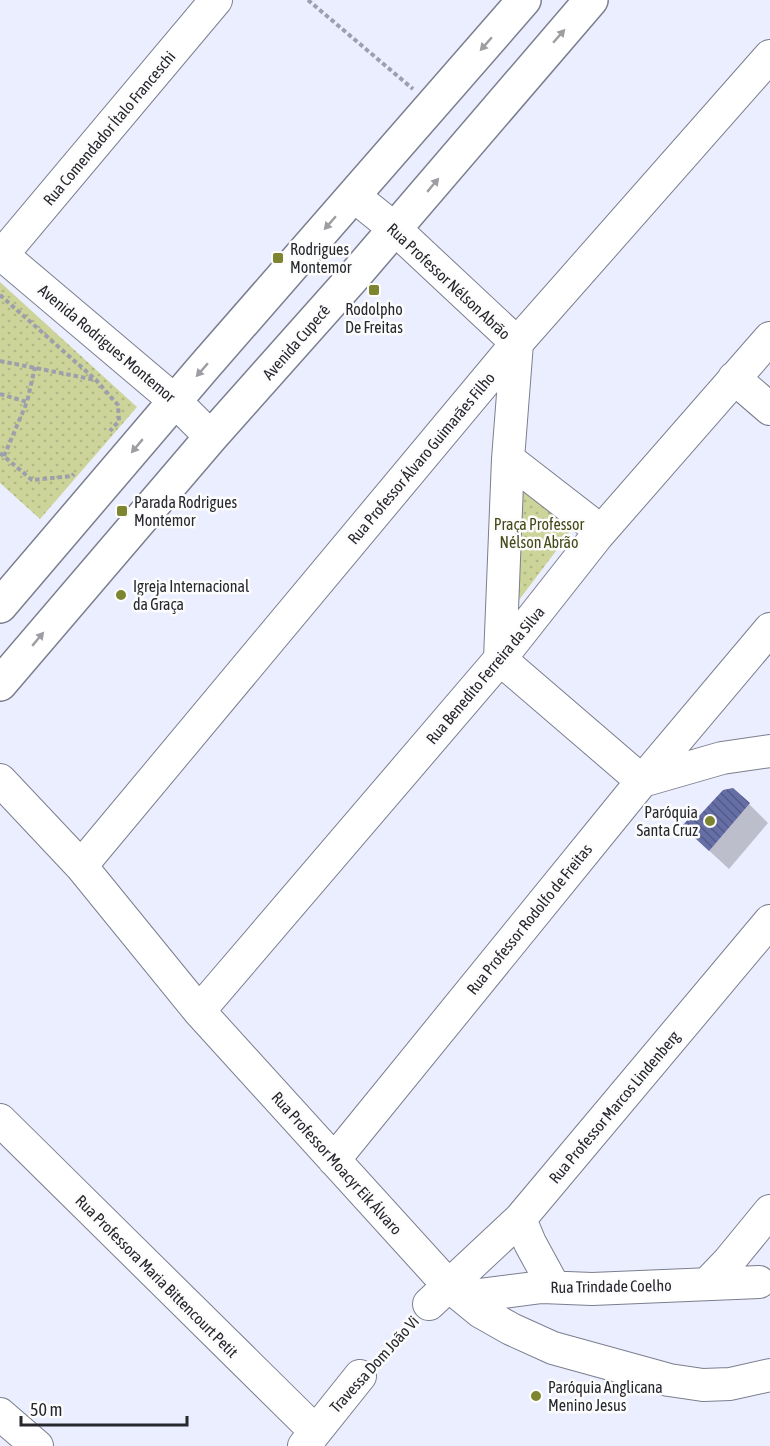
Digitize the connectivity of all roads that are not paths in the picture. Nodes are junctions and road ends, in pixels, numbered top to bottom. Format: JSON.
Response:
{"nodes":[{"id":1,"x":216,"y":0,"type":"edge"},
{"id":2,"x":524,"y":0,"type":"edge"},
{"id":3,"x":591,"y":0,"type":"edge"},
{"id":4,"x":770,"y":56,"type":"edge"},
{"id":5,"x":354,"y":196,"type":"junction"},
{"id":6,"x":394,"y":229,"type":"junction"},
{"id":7,"x":1,"y":254,"type":"edge"},
{"id":8,"x":770,"y":338,"type":"edge"},
{"id":9,"x":517,"y":343,"type":"junction"},
{"id":10,"x":734,"y":378,"type":"junction"},
{"id":11,"x":175,"y":401,"type":"junction"},
{"id":12,"x":770,"y":409,"type":"edge"},
{"id":13,"x":212,"y":436,"type":"junction"},
{"id":14,"x":508,"y":459,"type":"junction"},
{"id":15,"x":601,"y":531,"type":"junction"},
{"id":16,"x":0,"y":606,"type":"edge"},
{"id":17,"x":770,"y":629,"type":"edge"},
{"id":18,"x":501,"y":659,"type":"junction"},
{"id":19,"x":0,"y":684,"type":"edge"},
{"id":20,"x":770,"y":751,"type":"edge"},
{"id":21,"x":0,"y":780,"type":"edge"},
{"id":22,"x":642,"y":781,"type":"junction"},
{"id":23,"x":81,"y":866,"type":"junction"},
{"id":24,"x":770,"y":921,"type":"edge"},
{"id":25,"x":199,"y":1011,"type":"junction"},
{"id":26,"x":0,"y":1120,"type":"edge"},
{"id":27,"x":334,"y":1160,"type":"junction"},
{"id":28,"x":770,"y":1211,"type":"edge"},
{"id":29,"x":520,"y":1219,"type":"junction"},
{"id":30,"x":759,"y":1282,"type":"dead end"},
{"id":31,"x":707,"y":1284,"type":"junction"},
{"id":32,"x":554,"y":1287,"type":"junction"},
{"id":33,"x":447,"y":1295,"type":"junction"},
{"id":34,"x":770,"y":1375,"type":"edge"},
{"id":35,"x":360,"y":1376,"type":"road end"},
{"id":36,"x":0,"y":1414,"type":"edge"},
{"id":37,"x":310,"y":1438,"type":"edge"},
{"id":38,"x":37,"y":1446,"type":"edge"}],
"edges":[{"from":1,"to":7,"type":"street","name":"Rua Comendador Ítalo Franceschi"},
{"from":2,"to":5,"type":"main road","one_way":true},
{"from":6,"to":3,"type":"main road","name":"Avenida Cupecê","one_way":true},
{"from":4,"to":9,"type":"street","name":"Rua Professor Álvaro Guimarães Filho"},
{"from":5,"to":6,"type":"street","name":"Rua Professor Nélson Abrão"},
{"from":5,"to":11,"type":"main road","one_way":true},
{"from":6,"to":9,"type":"street","name":"Rua Professor Nélson Abrão"},
{"from":6,"to":13,"type":"main road","name":"Avenida Cupecê"},
{"from":7,"to":11,"type":"street","name":"Avenida Rodrigues Montemor"},
{"from":8,"to":10,"type":"street","name":"Rua Benedito Ferreira da Silva"},
{"from":9,"to":14,"type":"street","name":"Rua Professor Nélson Abrão"},
{"from":9,"to":23,"type":"street","name":"Rua Professor Álvaro Guimarães Filho"},
{"from":10,"to":12,"type":"street"},
{"from":10,"to":15,"type":"street","name":"Rua Benedito Ferreira da Silva"},
{"from":11,"to":13,"type":"street","name":"Avenida Rodrigues Montemor"},
{"from":11,"to":16,"type":"main road","one_way":true},
{"from":19,"to":13,"type":"main road","name":"Avenida Cupecê","one_way":true},
{"from":14,"to":15,"type":"street"},
{"from":14,"to":18,"type":"street","name":"Rua Professor Nélson Abrão"},
{"from":15,"to":18,"type":"street","name":"Rua Benedito Ferreira da Silva"},
{"from":17,"to":22,"type":"street","name":"Rua Professor Rodolfo de Freitas"},
{"from":18,"to":22,"type":"street"},
{"from":18,"to":25,"type":"street","name":"Rua Benedito Ferreira da Silva"},
{"from":20,"to":22,"type":"street"},
{"from":21,"to":23,"type":"street","name":"Rua Professor Moacyr Eik Álvaro"},
{"from":22,"to":27,"type":"street","name":"Rua Professor Rodolfo de Freitas"},
{"from":23,"to":25,"type":"street","name":"Rua Professor Moacyr Eik Álvaro"},
{"from":24,"to":29,"type":"street","name":"Rua Professor Marcos Lindenberg"},
{"from":25,"to":27,"type":"street","name":"Rua Professor Moacyr Eik Álvaro"},
{"from":26,"to":37,"type":"street","name":"Rua Professora Maria Bittencourt Petit"},
{"from":27,"to":33,"type":"street","name":"Rua Professor Moacyr Eik Álvaro"},
{"from":28,"to":31,"type":"street"},
{"from":29,"to":32,"type":"street"},
{"from":29,"to":33,"type":"street","name":"Rua Professor Marcos Lindenberg"},
{"from":30,"to":31,"type":"street","name":"Rua Trindade Coelho"},
{"from":31,"to":32,"type":"street","name":"Rua Trindade Coelho"},
{"from":32,"to":33,"type":"street","name":"Rua Trindade Coelho"},
{"from":33,"to":34,"type":"street","name":"Rua Professor Moacyr Eik Álvaro"},
{"from":35,"to":37,"type":"street","name":"Travessa Dom João Vi"},
{"from":36,"to":38,"type":"street"}]}
